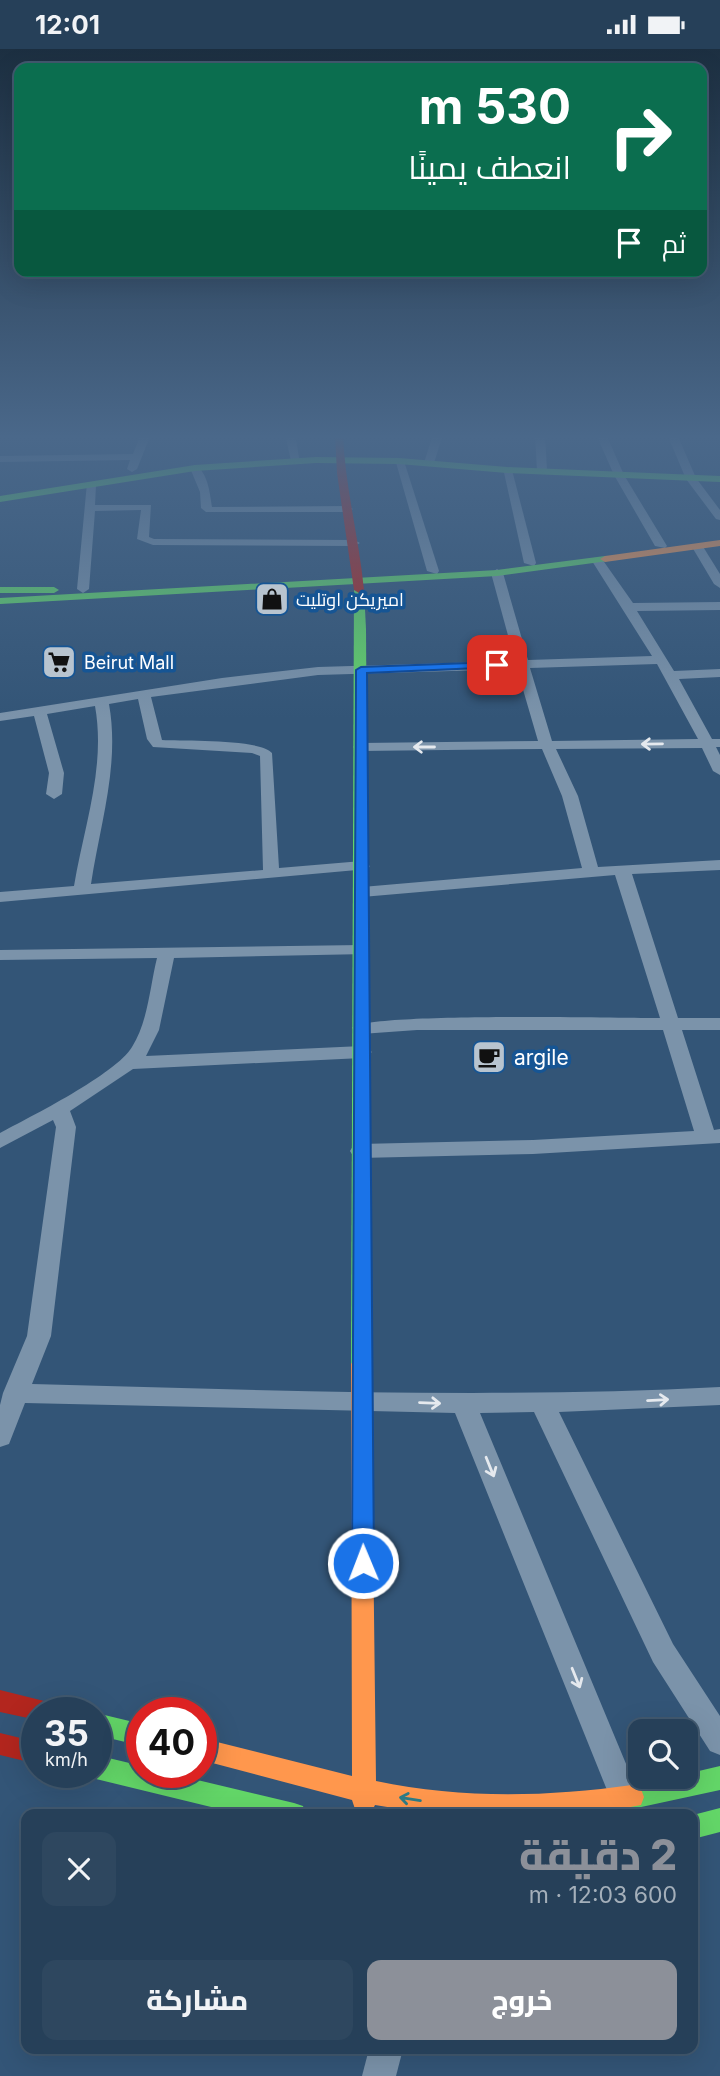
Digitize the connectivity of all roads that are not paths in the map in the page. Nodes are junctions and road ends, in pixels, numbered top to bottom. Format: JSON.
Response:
{"nodes":[{"id":1,"x":88,"y":529,"type":"edge"},
{"id":2,"x":145,"y":529,"type":"edge"},
{"id":3,"x":237,"y":529,"type":"edge"},
{"id":4,"x":259,"y":529,"type":"edge"},
{"id":5,"x":351,"y":529,"type":"edge"},
{"id":6,"x":420,"y":529,"type":"edge"},
{"id":7,"x":522,"y":529,"type":"edge"},
{"id":8,"x":651,"y":529,"type":"edge"},
{"id":9,"x":720,"y":537,"type":"edge"},
{"id":10,"x":354,"y":543,"type":"junction"},
{"id":11,"x":720,"y":543,"type":"edge"},
{"id":12,"x":661,"y":546,"type":"junction"},
{"id":13,"x":698,"y":547,"type":"junction"},
{"id":14,"x":598,"y":561,"type":"junction"},
{"id":15,"x":530,"y":563,"type":"junction"},
{"id":16,"x":433,"y":571,"type":"junction"},
{"id":17,"x":497,"y":573,"type":"junction"},
{"id":18,"x":358,"y":577,"type":"junction"},
{"id":19,"x":720,"y":584,"type":"edge"},
{"id":20,"x":83,"y":589,"type":"junction"},
{"id":21,"x":0,"y":592,"type":"edge"},
{"id":22,"x":0,"y":601,"type":"edge"},
{"id":23,"x":720,"y":606,"type":"edge"},
{"id":24,"x":629,"y":607,"type":"junction"},
{"id":25,"x":661,"y":660,"type":"junction"},
{"id":26,"x":524,"y":664,"type":"junction"},
{"id":27,"x":361,"y":670,"type":"junction"},
{"id":28,"x":720,"y":673,"type":"edge"},
{"id":29,"x":670,"y":675,"type":"junction"},
{"id":30,"x":144,"y":695,"type":"junction"},
{"id":31,"x":101,"y":701,"type":"junction"},
{"id":32,"x":39,"y":711,"type":"junction"},
{"id":33,"x":0,"y":717,"type":"edge"},
{"id":34,"x":714,"y":743,"type":"edge"},
{"id":35,"x":547,"y":745,"type":"junction"},
{"id":36,"x":360,"y":747,"type":"junction"},
{"id":37,"x":720,"y":771,"type":"edge"},
{"id":38,"x":54,"y":794,"type":"dead end"},
{"id":39,"x":720,"y":865,"type":"edge"},
{"id":40,"x":362,"y":866,"type":"junction"},
{"id":41,"x":622,"y":870,"type":"junction"},
{"id":42,"x":271,"y":873,"type":"junction"},
{"id":43,"x":592,"y":873,"type":"junction"},
{"id":44,"x":82,"y":890,"type":"junction"},
{"id":45,"x":362,"y":892,"type":"junction"},
{"id":46,"x":0,"y":897,"type":"edge"},
{"id":47,"x":361,"y":950,"type":"junction"},
{"id":48,"x":167,"y":952,"type":"junction"},
{"id":49,"x":0,"y":955,"type":"edge"},
{"id":50,"x":720,"y":1024,"type":"edge"},
{"id":51,"x":672,"y":1025,"type":"junction"},
{"id":52,"x":362,"y":1028,"type":"junction"},
{"id":53,"x":362,"y":1052,"type":"junction"},
{"id":54,"x":131,"y":1063,"type":"junction"},
{"id":55,"x":59,"y":1108,"type":"junction"},
{"id":56,"x":713,"y":1136,"type":"edge"},
{"id":57,"x":0,"y":1141,"type":"edge"},
{"id":58,"x":360,"y":1151,"type":"junction"},
{"id":59,"x":15,"y":1393,"type":"junction"},
{"id":60,"x":720,"y":1396,"type":"edge"},
{"id":61,"x":362,"y":1401,"type":"junction"},
{"id":62,"x":542,"y":1403,"type":"junction"},
{"id":63,"x":464,"y":1404,"type":"junction"},
{"id":64,"x":0,"y":1437,"type":"edge"},
{"id":65,"x":0,"y":1700,"type":"edge"},
{"id":66,"x":21,"y":1705,"type":"edge"},
{"id":67,"x":720,"y":1741,"type":"edge"},
{"id":68,"x":0,"y":1744,"type":"edge"},
{"id":69,"x":21,"y":1749,"type":"edge"},
{"id":70,"x":217,"y":1753,"type":"edge"},
{"id":71,"x":112,"y":1771,"type":"edge"},
{"id":72,"x":720,"y":1778,"type":"edge"},
{"id":73,"x":364,"y":1789,"type":"junction"},
{"id":74,"x":626,"y":1801,"type":"junction"},
{"id":75,"x":268,"y":1809,"type":"edge"},
{"id":76,"x":365,"y":1809,"type":"edge"},
{"id":77,"x":720,"y":1820,"type":"edge"},
{"id":78,"x":698,"y":1826,"type":"edge"},
{"id":79,"x":385,"y":2054,"type":"edge"},
{"id":80,"x":379,"y":2076,"type":"edge"}],
"edges":[{"from":1,"to":20,"type":"street"},
{"from":2,"to":3,"type":"street"},
{"from":4,"to":10,"type":"street"},
{"from":5,"to":10,"type":"main road"},
{"from":6,"to":16,"type":"street"},
{"from":7,"to":15,"type":"street"},
{"from":8,"to":12,"type":"street"},
{"from":9,"to":12,"type":"main road"},
{"from":10,"to":18,"type":"main road"},
{"from":11,"to":13,"type":"main road"},
{"from":12,"to":15,"type":"main road"},
{"from":13,"to":14,"type":"main road"},
{"from":13,"to":19,"type":"street"},
{"from":14,"to":17,"type":"main road"},
{"from":14,"to":24,"type":"street"},
{"from":15,"to":16,"type":"main road"},
{"from":16,"to":18,"type":"main road"},
{"from":17,"to":18,"type":"main road"},
{"from":17,"to":26,"type":"street"},
{"from":18,"to":20,"type":"main road"},
{"from":18,"to":22,"type":"main road"},
{"from":18,"to":27,"type":"main road"},
{"from":20,"to":21,"type":"main road"},
{"from":23,"to":24,"type":"street"},
{"from":24,"to":25,"type":"street"},
{"from":25,"to":26,"type":"street"},
{"from":25,"to":29,"type":"street"},
{"from":26,"to":27,"type":"street"},
{"from":26,"to":35,"type":"street"},
{"from":27,"to":30,"type":"street"},
{"from":27,"to":36,"type":"main road"},
{"from":28,"to":29,"type":"street"},
{"from":29,"to":34,"type":"street"},
{"from":30,"to":31,"type":"street"},
{"from":30,"to":42,"type":"street"},
{"from":31,"to":32,"type":"street"},
{"from":31,"to":44,"type":"street"},
{"from":32,"to":33,"type":"street"},
{"from":32,"to":38,"type":"street"},
{"from":34,"to":35,"type":"street","one_way":true},
{"from":34,"to":37,"type":"street"},
{"from":35,"to":36,"type":"street","one_way":true},
{"from":35,"to":43,"type":"street"},
{"from":36,"to":40,"type":"main road"},
{"from":39,"to":41,"type":"street"},
{"from":40,"to":42,"type":"street"},
{"from":40,"to":45,"type":"main road"},
{"from":41,"to":43,"type":"street"},
{"from":41,"to":51,"type":"street"},
{"from":42,"to":44,"type":"street"},
{"from":43,"to":45,"type":"street"},
{"from":44,"to":46,"type":"street"},
{"from":45,"to":47,"type":"main road"},
{"from":47,"to":48,"type":"street"},
{"from":47,"to":52,"type":"main road"},
{"from":48,"to":49,"type":"street"},
{"from":48,"to":54,"type":"street"},
{"from":50,"to":51,"type":"street"},
{"from":51,"to":52,"type":"street"},
{"from":51,"to":56,"type":"street"},
{"from":52,"to":53,"type":"main road"},
{"from":53,"to":54,"type":"street"},
{"from":53,"to":58,"type":"main road"},
{"from":54,"to":55,"type":"street"},
{"from":55,"to":57,"type":"street"},
{"from":55,"to":59,"type":"street"},
{"from":56,"to":58,"type":"street"},
{"from":58,"to":61,"type":"main road"},
{"from":59,"to":61,"type":"street"},
{"from":59,"to":64,"type":"street"},
{"from":62,"to":60,"type":"street","one_way":true},
{"from":61,"to":63,"type":"street","one_way":true},
{"from":61,"to":73,"type":"main road"},
{"from":62,"to":63,"type":"street"},
{"from":62,"to":67,"type":"street"},
{"from":63,"to":74,"type":"street","one_way":true},
{"from":65,"to":66,"type":"main road"},
{"from":68,"to":69,"type":"main road"},
{"from":70,"to":73,"type":"main road"},
{"from":71,"to":75,"type":"main road"},
{"from":72,"to":74,"type":"main road"},
{"from":74,"to":73,"type":"main road","one_way":true},
{"from":73,"to":76,"type":"main road"},
{"from":77,"to":78,"type":"main road"},
{"from":79,"to":80,"type":"street"}]}
